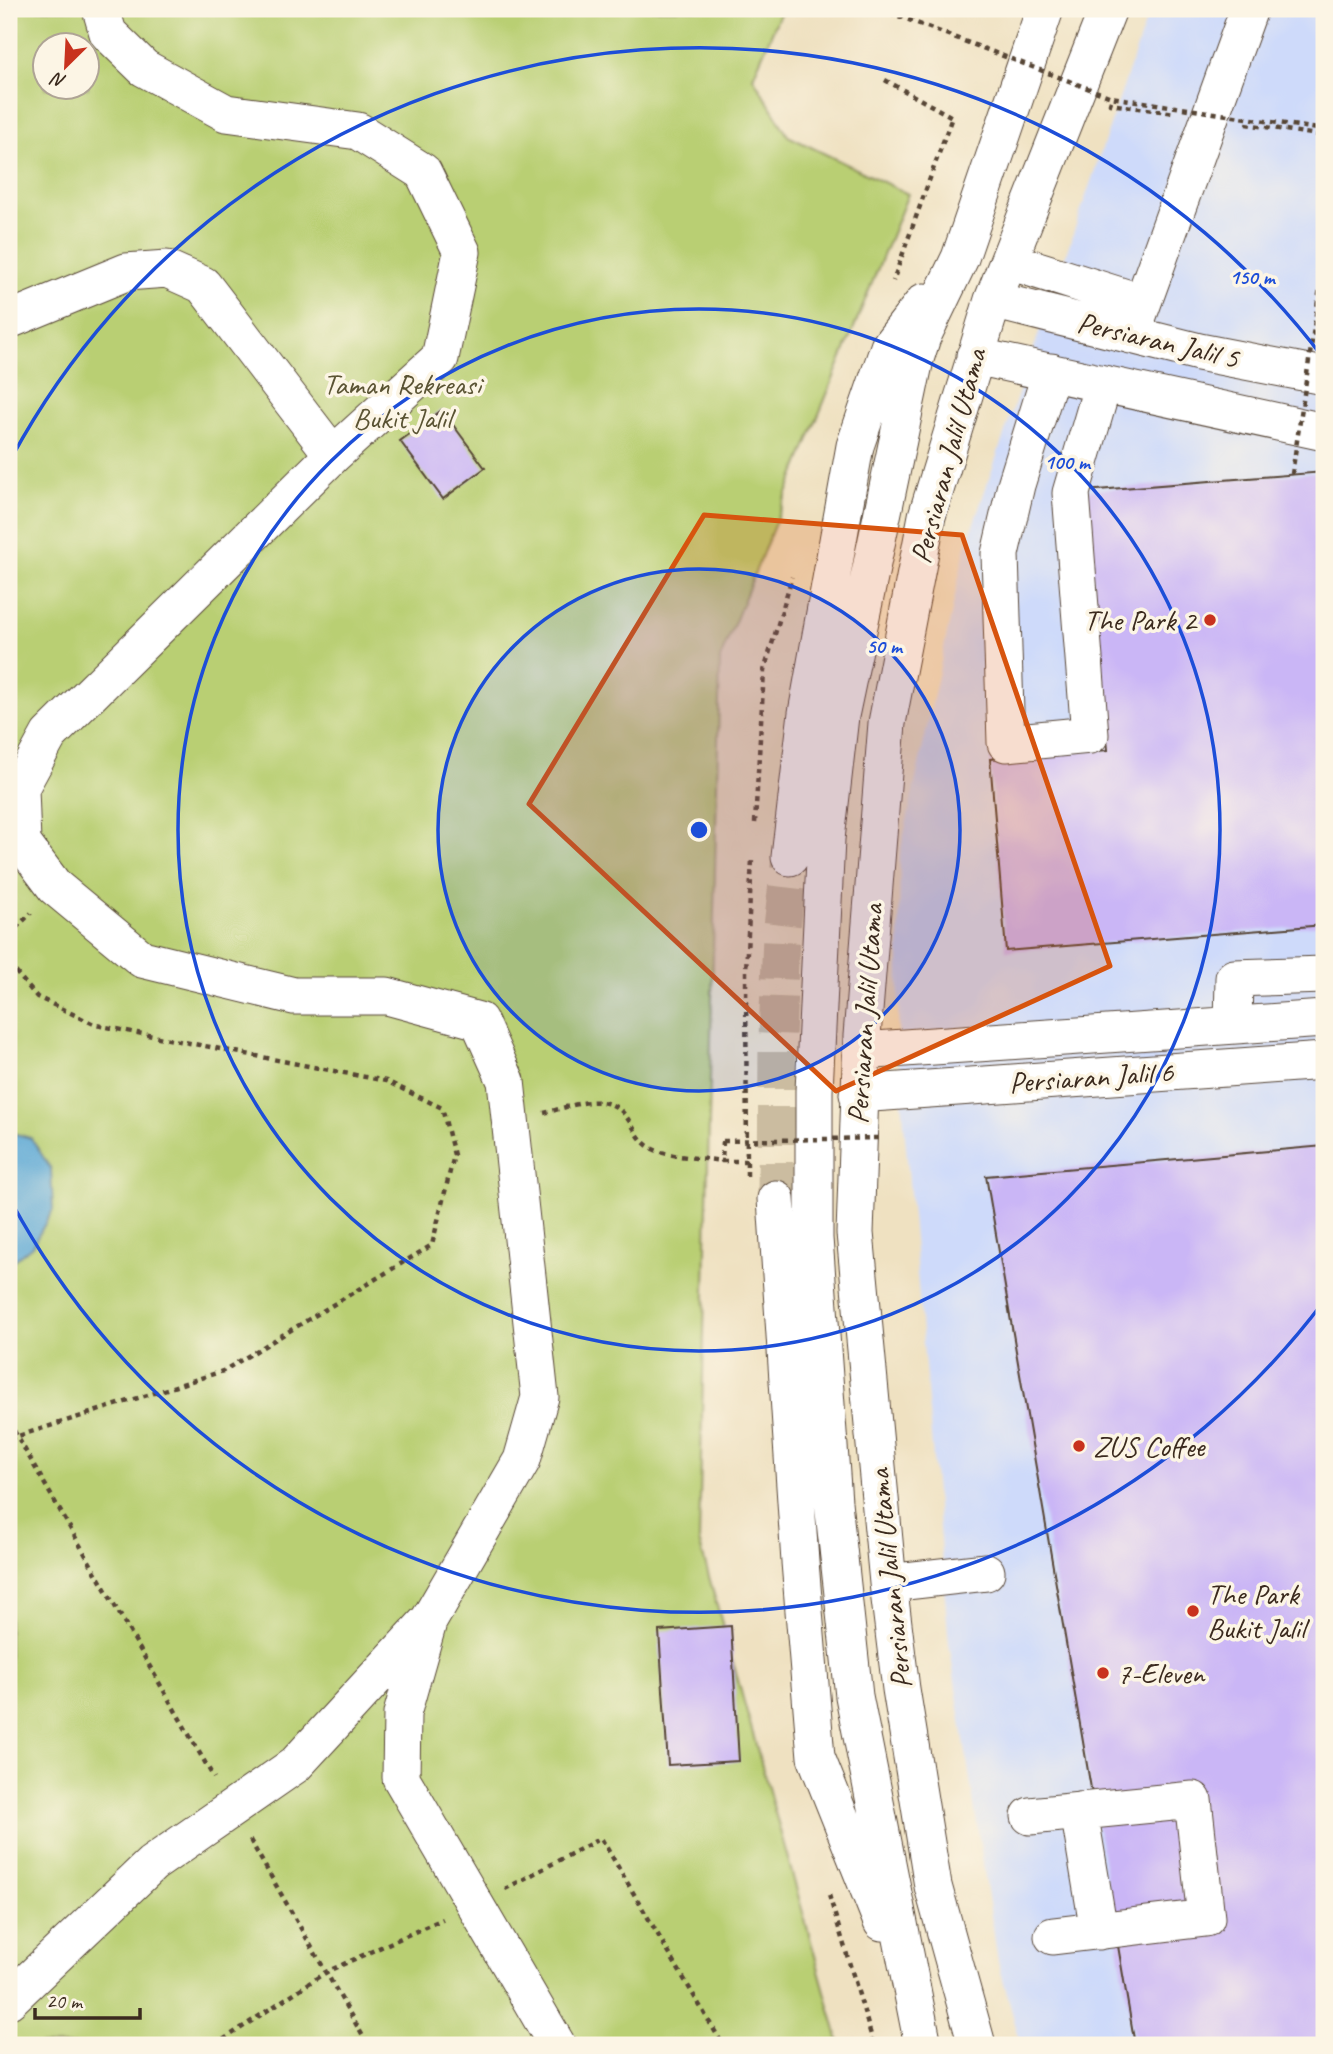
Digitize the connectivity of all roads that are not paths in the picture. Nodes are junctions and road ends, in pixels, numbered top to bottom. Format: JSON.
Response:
{"nodes":[{"id":1,"x":101,"y":9,"type":"edge"},
{"id":2,"x":1045,"y":9,"type":"edge"},
{"id":3,"x":1108,"y":9,"type":"edge"},
{"id":4,"x":1250,"y":9,"type":"edge"},
{"id":5,"x":960,"y":258,"type":"junction"},
{"id":6,"x":1009,"y":261,"type":"junction"},
{"id":7,"x":993,"y":300,"type":"junction"},
{"id":8,"x":1137,"y":319,"type":"junction"},
{"id":9,"x":9,"y":320,"type":"edge"},
{"id":10,"x":975,"y":356,"type":"junction"},
{"id":11,"x":1051,"y":372,"type":"junction"},
{"id":12,"x":1324,"y":376,"type":"edge"},
{"id":13,"x":1102,"y":384,"type":"junction"},
{"id":14,"x":1324,"y":432,"type":"edge"},
{"id":15,"x":333,"y":454,"type":"junction"},
{"id":16,"x":790,"y":857,"type":"tunnel mouth"},
{"id":17,"x":1324,"y":975,"type":"edge"},
{"id":18,"x":1324,"y":1019,"type":"edge"},
{"id":19,"x":1233,"y":1025,"type":"junction"},
{"id":20,"x":817,"y":1039,"type":"junction"},
{"id":21,"x":1007,"y":1041,"type":"junction"},
{"id":22,"x":861,"y":1044,"type":"junction"},
{"id":23,"x":1324,"y":1061,"type":"edge"},
{"id":24,"x":1011,"y":1083,"type":"junction"},
{"id":25,"x":858,"y":1094,"type":"junction"},
{"id":26,"x":776,"y":1199,"type":"tunnel mouth"},
{"id":27,"x":986,"y":1572,"type":"dead end"},
{"id":28,"x":888,"y":1583,"type":"junction"},
{"id":29,"x":429,"y":1620,"type":"junction"},
{"id":30,"x":1079,"y":1811,"type":"junction"},
{"id":31,"x":1030,"y":1816,"type":"dead end"},
{"id":32,"x":1099,"y":1931,"type":"junction"},
{"id":33,"x":1053,"y":1936,"type":"dead end"},
{"id":34,"x":9,"y":2000,"type":"edge"},
{"id":35,"x":915,"y":2004,"type":"junction"},
{"id":36,"x":557,"y":2045,"type":"edge"},
{"id":37,"x":923,"y":2045,"type":"edge"},
{"id":38,"x":977,"y":2045,"type":"edge"}],
"edges":[{"from":1,"to":15,"type":"street"},
{"from":2,"to":5,"type":"street","name":"Persiaran Jalil Utama"},
{"from":3,"to":6,"type":"street","name":"Persiaran Jalil Utama"},
{"from":4,"to":8,"type":"street"},
{"from":5,"to":16,"type":"street"},
{"from":5,"to":20,"type":"street","name":"Persiaran Jalil Utama"},
{"from":6,"to":7,"type":"street","name":"Persiaran Jalil Utama"},
{"from":6,"to":8,"type":"street"},
{"from":7,"to":8,"type":"street","name":"Persiaran Jalil 5"},
{"from":7,"to":10,"type":"street","name":"Persiaran Jalil Utama"},
{"from":8,"to":12,"type":"street","name":"Persiaran Jalil 5"},
{"from":9,"to":15,"type":"street"},
{"from":10,"to":11,"type":"street"},
{"from":10,"to":22,"type":"street","name":"Persiaran Jalil Utama"},
{"from":11,"to":13,"type":"street"},
{"from":11,"to":13,"type":"street"},
{"from":13,"to":14,"type":"street"},
{"from":15,"to":29,"type":"street"},
{"from":17,"to":19,"type":"street"},
{"from":18,"to":19,"type":"street","name":"Persiaran Jalil 6"},
{"from":19,"to":21,"type":"street","name":"Persiaran Jalil 6"},
{"from":20,"to":22,"type":"street","name":"Persiaran Jalil 6"},
{"from":20,"to":35,"type":"street","name":"Persiaran Jalil Utama"},
{"from":21,"to":22,"type":"street","name":"Persiaran Jalil 6"},
{"from":21,"to":24,"type":"street"},
{"from":22,"to":25,"type":"street","name":"Persiaran Jalil Utama"},
{"from":23,"to":24,"type":"street","name":"Persiaran Jalil 6"},
{"from":24,"to":25,"type":"street","name":"Persiaran Jalil 6"},
{"from":25,"to":28,"type":"street","name":"Persiaran Jalil Utama"},
{"from":26,"to":35,"type":"street"},
{"from":27,"to":28,"type":"street"},
{"from":28,"to":38,"type":"street","name":"Persiaran Jalil Utama"},
{"from":29,"to":34,"type":"street"},
{"from":29,"to":36,"type":"street"},
{"from":30,"to":31,"type":"street"},
{"from":30,"to":32,"type":"street"},
{"from":30,"to":32,"type":"street"},
{"from":32,"to":33,"type":"street"},
{"from":35,"to":37,"type":"street","name":"Persiaran Jalil Utama"}]}
